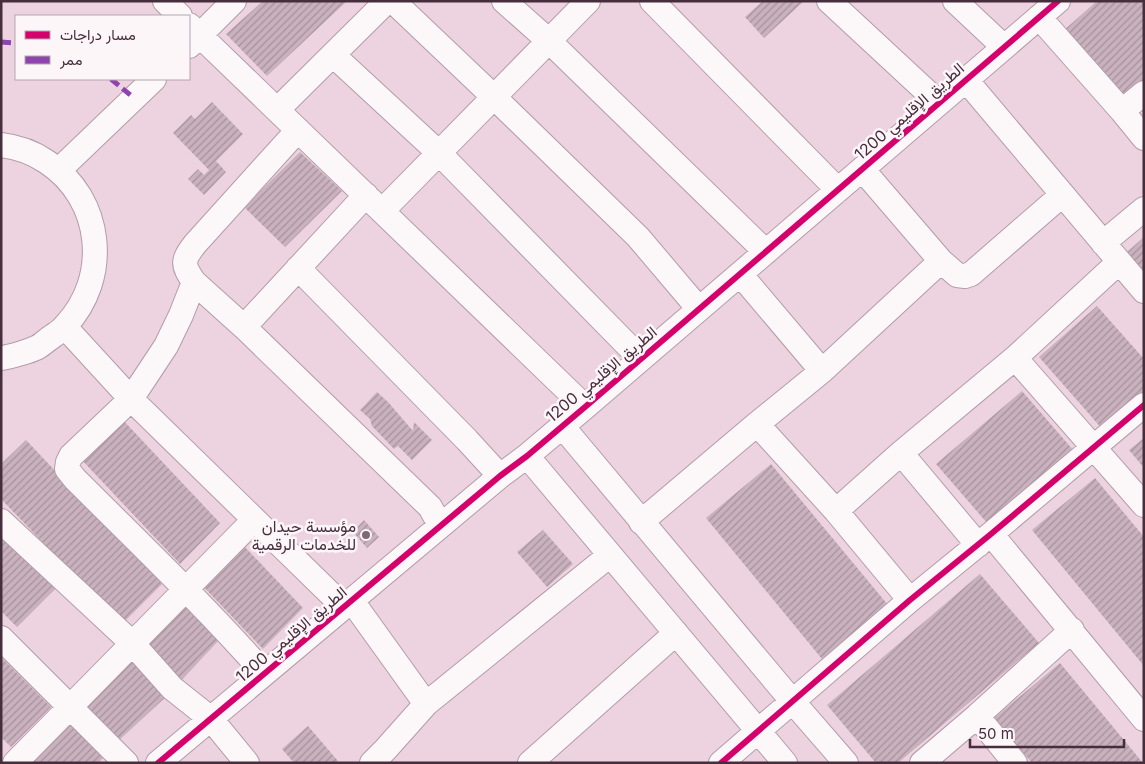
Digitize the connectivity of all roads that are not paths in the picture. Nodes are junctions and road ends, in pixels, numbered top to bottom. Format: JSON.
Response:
{"nodes":[{"id":1,"x":165,"y":1,"type":"edge"},
{"id":2,"x":234,"y":1,"type":"edge"},
{"id":3,"x":387,"y":1,"type":"edge"},
{"id":4,"x":393,"y":1,"type":"edge"},
{"id":5,"x":504,"y":1,"type":"edge"},
{"id":6,"x":588,"y":1,"type":"edge"},
{"id":7,"x":829,"y":1,"type":"edge"},
{"id":8,"x":955,"y":1,"type":"edge"},
{"id":9,"x":1058,"y":1,"type":"edge"},
{"id":10,"x":656,"y":3,"type":"edge"},
{"id":11,"x":179,"y":15,"type":"edge"},
{"id":12,"x":1040,"y":17,"type":"junction"},
{"id":13,"x":192,"y":35,"type":"edge"},
{"id":14,"x":549,"y":41,"type":"junction"},
{"id":15,"x":1004,"y":47,"type":"junction"},
{"id":16,"x":333,"y":55,"type":"junction"},
{"id":17,"x":153,"y":80,"type":"edge"},
{"id":18,"x":966,"y":80,"type":"junction"},
{"id":19,"x":1144,"y":93,"type":"edge"},
{"id":20,"x":494,"y":96,"type":"junction"},
{"id":21,"x":939,"y":103,"type":"junction"},
{"id":22,"x":278,"y":109,"type":"junction"},
{"id":23,"x":1122,"y":111,"type":"junction"},
{"id":24,"x":298,"y":130,"type":"junction"},
{"id":25,"x":1144,"y":138,"type":"edge"},
{"id":26,"x":1,"y":145,"type":"edge"},
{"id":27,"x":439,"y":153,"type":"junction"},
{"id":28,"x":862,"y":169,"type":"junction"},
{"id":29,"x":59,"y":170,"type":"junction"},
{"id":30,"x":838,"y":190,"type":"junction"},
{"id":31,"x":1062,"y":195,"type":"junction"},
{"id":32,"x":374,"y":203,"type":"junction"},
{"id":33,"x":1144,"y":209,"type":"edge"},
{"id":34,"x":1103,"y":243,"type":"junction"},
{"id":35,"x":766,"y":252,"type":"junction"},
{"id":36,"x":941,"y":262,"type":"junction"},
{"id":37,"x":1119,"y":262,"type":"junction"},
{"id":38,"x":298,"y":268,"type":"junction"},
{"id":39,"x":740,"y":274,"type":"junction"},
{"id":40,"x":194,"y":282,"type":"junction"},
{"id":41,"x":1144,"y":291,"type":"edge"},
{"id":42,"x":699,"y":309,"type":"junction"},
{"id":43,"x":65,"y":327,"type":"junction"},
{"id":44,"x":244,"y":327,"type":"junction"},
{"id":45,"x":1,"y":358,"type":"edge"},
{"id":46,"x":1015,"y":358,"type":"junction"},
{"id":47,"x":641,"y":359,"type":"junction"},
{"id":48,"x":822,"y":371,"type":"junction"},
{"id":49,"x":131,"y":399,"type":"junction"},
{"id":50,"x":1144,"y":405,"type":"edge"},
{"id":51,"x":585,"y":407,"type":"junction"},
{"id":52,"x":757,"y":424,"type":"junction"},
{"id":53,"x":562,"y":426,"type":"junction"},
{"id":54,"x":1094,"y":447,"type":"junction"},
{"id":55,"x":901,"y":453,"type":"junction"},
{"id":56,"x":527,"y":456,"type":"junction"},
{"id":57,"x":500,"y":476,"type":"junction"},
{"id":58,"x":1144,"y":505,"type":"edge"},
{"id":59,"x":836,"y":511,"type":"junction"},
{"id":60,"x":254,"y":520,"type":"junction"},
{"id":61,"x":1,"y":521,"type":"edge"},
{"id":62,"x":641,"y":522,"type":"junction"},
{"id":63,"x":440,"y":525,"type":"junction"},
{"id":64,"x":985,"y":539,"type":"junction"},
{"id":65,"x":610,"y":555,"type":"junction"},
{"id":66,"x":186,"y":589,"type":"junction"},
{"id":67,"x":910,"y":600,"type":"junction"},
{"id":68,"x":348,"y":604,"type":"junction"},
{"id":69,"x":1072,"y":630,"type":"junction"},
{"id":70,"x":676,"y":633,"type":"junction"},
{"id":71,"x":1,"y":638,"type":"edge"},
{"id":72,"x":132,"y":643,"type":"junction"},
{"id":73,"x":264,"y":673,"type":"junction"},
{"id":74,"x":793,"y":702,"type":"junction"},
{"id":75,"x":426,"y":704,"type":"junction"},
{"id":76,"x":70,"y":706,"type":"junction"},
{"id":77,"x":977,"y":716,"type":"junction"},
{"id":78,"x":1144,"y":718,"type":"edge"},
{"id":79,"x":211,"y":719,"type":"junction"},
{"id":80,"x":758,"y":731,"type":"junction"},
{"id":81,"x":1,"y":760,"type":"edge"},
{"id":82,"x":4,"y":763,"type":"edge"},
{"id":83,"x":15,"y":763,"type":"edge"},
{"id":84,"x":126,"y":763,"type":"edge"},
{"id":85,"x":158,"y":763,"type":"edge"},
{"id":86,"x":248,"y":763,"type":"edge"},
{"id":87,"x":372,"y":763,"type":"edge"},
{"id":88,"x":530,"y":763,"type":"edge"},
{"id":89,"x":721,"y":763,"type":"edge"},
{"id":90,"x":785,"y":763,"type":"edge"},
{"id":91,"x":846,"y":763,"type":"edge"},
{"id":92,"x":922,"y":763,"type":"edge"},
{"id":93,"x":1016,"y":763,"type":"edge"}],
"edges":[{"from":1,"to":11,"type":"street"},
{"from":2,"to":13,"type":"street"},
{"from":3,"to":16,"type":"street"},
{"from":4,"to":20,"type":"street"},
{"from":5,"to":14,"type":"street"},
{"from":6,"to":14,"type":"street"},
{"from":7,"to":21,"type":"street"},
{"from":8,"to":15,"type":"street"},
{"from":9,"to":12,"type":"street","name":"الطريق الإقليمي 1200"},
{"from":10,"to":30,"type":"street"},
{"from":12,"to":15,"type":"street","name":"الطريق الإقليمي 1200"},
{"from":12,"to":23,"type":"street"},
{"from":13,"to":22,"type":"street"},
{"from":14,"to":20,"type":"street"},
{"from":14,"to":35,"type":"street"},
{"from":15,"to":18,"type":"street","name":"الطريق الإقليمي 1200"},
{"from":16,"to":22,"type":"street"},
{"from":16,"to":27,"type":"street"},
{"from":17,"to":29,"type":"street"},
{"from":18,"to":21,"type":"street","name":"الطريق الإقليمي 1200"},
{"from":18,"to":31,"type":"street"},
{"from":19,"to":23,"type":"street"},
{"from":20,"to":27,"type":"street"},
{"from":20,"to":42,"type":"street"},
{"from":21,"to":28,"type":"street","name":"الطريق الإقليمي 1200"},
{"from":22,"to":24,"type":"street"},
{"from":23,"to":25,"type":"street"},
{"from":24,"to":32,"type":"street"},
{"from":24,"to":40,"type":"street"},
{"from":26,"to":29,"type":"street"},
{"from":27,"to":32,"type":"street"},
{"from":27,"to":47,"type":"street"},
{"from":28,"to":30,"type":"street","name":"الطريق الإقليمي 1200"},
{"from":28,"to":36,"type":"street"},
{"from":29,"to":43,"type":"street"},
{"from":30,"to":35,"type":"street","name":"الطريق الإقليمي 1200"},
{"from":31,"to":34,"type":"street"},
{"from":31,"to":36,"type":"street"},
{"from":32,"to":38,"type":"street"},
{"from":32,"to":51,"type":"street"},
{"from":33,"to":34,"type":"street"},
{"from":34,"to":37,"type":"street"},
{"from":35,"to":39,"type":"street","name":"الطريق الإقليمي 1200"},
{"from":36,"to":48,"type":"street"},
{"from":37,"to":41,"type":"street"},
{"from":37,"to":46,"type":"street"},
{"from":38,"to":44,"type":"street"},
{"from":38,"to":57,"type":"street"},
{"from":39,"to":42,"type":"street","name":"الطريق الإقليمي 1200"},
{"from":39,"to":48,"type":"street"},
{"from":40,"to":44,"type":"street"},
{"from":40,"to":49,"type":"street"},
{"from":42,"to":47,"type":"street","name":"الطريق الإقليمي 1200"},
{"from":43,"to":45,"type":"street"},
{"from":43,"to":49,"type":"street"},
{"from":44,"to":63,"type":"street"},
{"from":46,"to":54,"type":"street"},
{"from":46,"to":55,"type":"street"},
{"from":47,"to":51,"type":"street","name":"الطريق الإقليمي 1200"},
{"from":48,"to":52,"type":"street"},
{"from":49,"to":60,"type":"street"},
{"from":49,"to":66,"type":"street"},
{"from":50,"to":54,"type":"street"},
{"from":51,"to":53,"type":"street","name":"الطريق الإقليمي 1200"},
{"from":52,"to":59,"type":"street"},
{"from":52,"to":62,"type":"street"},
{"from":53,"to":56,"type":"street","name":"الطريق الإقليمي 1200"},
{"from":53,"to":62,"type":"street"},
{"from":54,"to":58,"type":"street"},
{"from":54,"to":64,"type":"street"},
{"from":55,"to":59,"type":"street"},
{"from":55,"to":64,"type":"street"},
{"from":56,"to":57,"type":"street","name":"الطريق الإقليمي 1200"},
{"from":56,"to":65,"type":"street"},
{"from":57,"to":63,"type":"street","name":"الطريق الإقليمي 1200"},
{"from":59,"to":67,"type":"street"},
{"from":60,"to":66,"type":"street"},
{"from":60,"to":68,"type":"street"},
{"from":61,"to":72,"type":"street"},
{"from":62,"to":74,"type":"street"},
{"from":63,"to":68,"type":"street","name":"الطريق الإقليمي 1200"},
{"from":64,"to":67,"type":"street"},
{"from":64,"to":69,"type":"street"},
{"from":65,"to":70,"type":"street"},
{"from":65,"to":75,"type":"street"},
{"from":66,"to":72,"type":"street"},
{"from":66,"to":73,"type":"street"},
{"from":67,"to":74,"type":"street"},
{"from":68,"to":73,"type":"street","name":"الطريق الإقليمي 1200"},
{"from":68,"to":75,"type":"street"},
{"from":69,"to":77,"type":"street"},
{"from":69,"to":78,"type":"street"},
{"from":70,"to":80,"type":"street"},
{"from":70,"to":88,"type":"street"},
{"from":71,"to":76,"type":"street"},
{"from":72,"to":76,"type":"street"},
{"from":72,"to":79,"type":"street"},
{"from":73,"to":79,"type":"street","name":"الطريق الإقليمي 1200"},
{"from":74,"to":80,"type":"street"},
{"from":74,"to":91,"type":"street"},
{"from":75,"to":87,"type":"street"},
{"from":76,"to":83,"type":"street"},
{"from":76,"to":84,"type":"street"},
{"from":77,"to":92,"type":"street"},
{"from":77,"to":93,"type":"street"},
{"from":79,"to":85,"type":"street","name":"الطريق الإقليمي 1200"},
{"from":79,"to":86,"type":"street"},
{"from":80,"to":89,"type":"street"},
{"from":80,"to":90,"type":"street"},
{"from":81,"to":82,"type":"street"}]}
